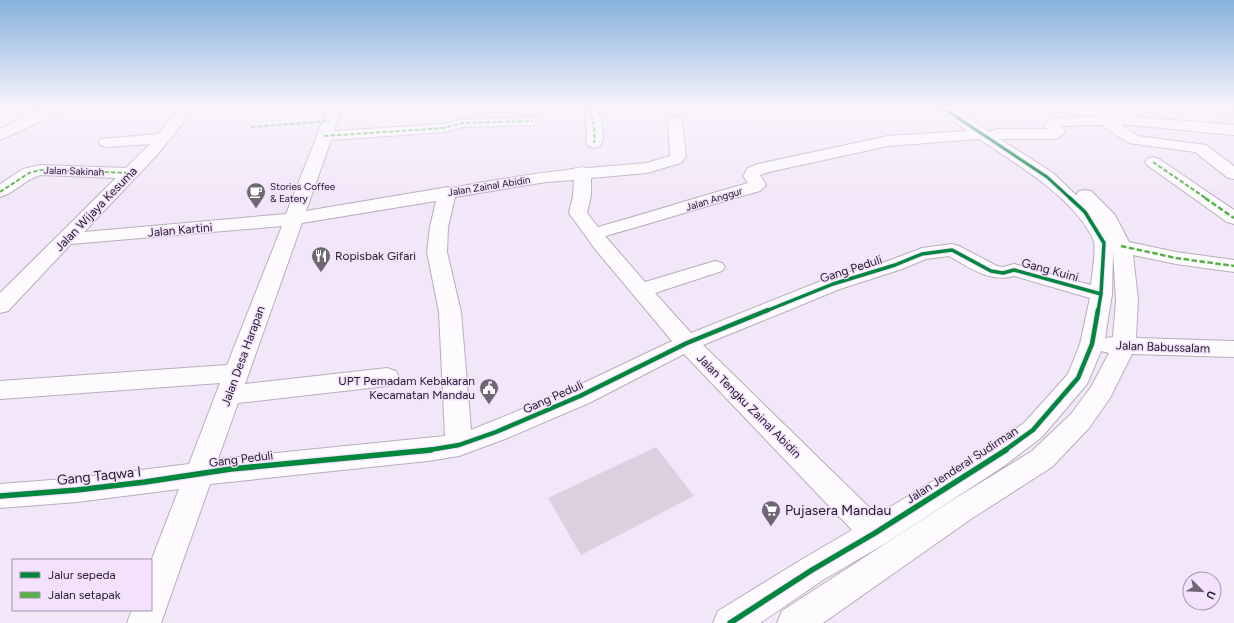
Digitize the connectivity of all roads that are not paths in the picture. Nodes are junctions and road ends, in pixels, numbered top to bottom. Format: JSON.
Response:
{"nodes":[{"id":1,"x":324,"y":137,"type":"edge"},
{"id":2,"x":595,"y":137,"type":"edge"},
{"id":3,"x":677,"y":137,"type":"edge"},
{"id":4,"x":945,"y":137,"type":"edge"},
{"id":5,"x":993,"y":137,"type":"edge"},
{"id":6,"x":994,"y":137,"type":"edge"},
{"id":7,"x":1131,"y":137,"type":"edge"},
{"id":8,"x":163,"y":138,"type":"joint"},
{"id":9,"x":106,"y":142,"type":"dead end"},
{"id":10,"x":594,"y":143,"type":"dead end"},
{"id":11,"x":1153,"y":162,"type":"dead end"},
{"id":12,"x":583,"y":172,"type":"junction"},
{"id":13,"x":131,"y":173,"type":"junction"},
{"id":14,"x":1234,"y":174,"type":"edge"},
{"id":15,"x":0,"y":192,"type":"edge"},
{"id":16,"x":448,"y":192,"type":"junction"},
{"id":17,"x":1234,"y":218,"type":"edge"},
{"id":18,"x":293,"y":219,"type":"junction"},
{"id":19,"x":593,"y":234,"type":"junction"},
{"id":20,"x":66,"y":239,"type":"junction"},
{"id":21,"x":1122,"y":246,"type":"junction"},
{"id":22,"x":952,"y":250,"type":"joint"},
{"id":23,"x":1234,"y":266,"type":"edge"},
{"id":24,"x":715,"y":267,"type":"dead end"},
{"id":25,"x":641,"y":290,"type":"junction"},
{"id":26,"x":1101,"y":294,"type":"junction"},
{"id":27,"x":0,"y":306,"type":"edge"},
{"id":28,"x":687,"y":343,"type":"junction"},
{"id":29,"x":1092,"y":344,"type":"junction"},
{"id":30,"x":1124,"y":346,"type":"junction"},
{"id":31,"x":1234,"y":349,"type":"edge"},
{"id":32,"x":388,"y":376,"type":"dead end"},
{"id":33,"x":233,"y":384,"type":"junction"},
{"id":34,"x":0,"y":390,"type":"edge"},
{"id":35,"x":459,"y":445,"type":"junction"},
{"id":36,"x":200,"y":474,"type":"junction"},
{"id":37,"x":0,"y":496,"type":"edge"},
{"id":38,"x":875,"y":533,"type":"junction"},
{"id":39,"x":152,"y":600,"type":"edge"},
{"id":40,"x":149,"y":611,"type":"edge"},
{"id":41,"x":144,"y":623,"type":"edge"},
{"id":42,"x":730,"y":623,"type":"edge"},
{"id":43,"x":794,"y":623,"type":"edge"}],
"edges":[{"from":1,"to":18,"type":"street","name":"Jalan Desa Harapan"},
{"from":2,"to":10,"type":"street"},
{"from":3,"to":12,"type":"street","name":"Jalan Zainal Abidin"},
{"from":4,"to":19,"type":"street","name":"Jalan Anggur"},
{"from":5,"to":26,"type":"street","name":"Jalan Jenderal Sudirman"},
{"from":6,"to":21,"type":"street","name":"Jalan Jenderal Sudirman"},
{"from":7,"to":14,"type":"street"},
{"from":8,"to":9,"type":"street"},
{"from":8,"to":13,"type":"street","name":"Jalan Wijaya Kesuma"},
{"from":11,"to":17,"type":"street"},
{"from":12,"to":16,"type":"street","name":"Jalan Zainal Abidin"},
{"from":12,"to":19,"type":"street","name":"Jalan Tengku Zainal Abidin"},
{"from":13,"to":15,"type":"street","name":"Jalan Sakinah"},
{"from":13,"to":20,"type":"street","name":"Jalan Wijaya Kesuma"},
{"from":16,"to":18,"type":"street","name":"Jalan Zainal Abidin"},
{"from":16,"to":35,"type":"street"},
{"from":18,"to":20,"type":"street","name":"Jalan Kartini"},
{"from":18,"to":33,"type":"street","name":"Jalan Desa Harapan"},
{"from":19,"to":25,"type":"street","name":"Jalan Tengku Zainal Abidin"},
{"from":20,"to":27,"type":"street","name":"Jalan Wijaya Kesuma"},
{"from":21,"to":23,"type":"street"},
{"from":21,"to":30,"type":"street","name":"Jalan Jenderal Sudirman"},
{"from":22,"to":26,"type":"street","name":"Gang Kuini"},
{"from":22,"to":28,"type":"street","name":"Gang Peduli"},
{"from":24,"to":25,"type":"street"},
{"from":25,"to":28,"type":"street","name":"Jalan Tengku Zainal Abidin"},
{"from":26,"to":29,"type":"street","name":"Jalan Jenderal Sudirman"},
{"from":28,"to":35,"type":"street","name":"Gang Peduli"},
{"from":28,"to":38,"type":"street","name":"Jalan Tengku Zainal Abidin"},
{"from":29,"to":30,"type":"street","name":"Jalan Babussalam"},
{"from":29,"to":38,"type":"street","name":"Jalan Jenderal Sudirman"},
{"from":30,"to":31,"type":"street","name":"Jalan Babussalam"},
{"from":30,"to":43,"type":"street","name":"Jalan Jenderal Sudirman"},
{"from":32,"to":33,"type":"street"},
{"from":33,"to":34,"type":"street"},
{"from":33,"to":36,"type":"street","name":"Jalan Desa Harapan"},
{"from":35,"to":36,"type":"street","name":"Gang Peduli"},
{"from":36,"to":37,"type":"street","name":"Gang Taqwa I"},
{"from":36,"to":39,"type":"street","name":"Jalan Desa Harapan"},
{"from":38,"to":42,"type":"street","name":"Jalan Jenderal Sudirman"},
{"from":40,"to":41,"type":"street"}]}
